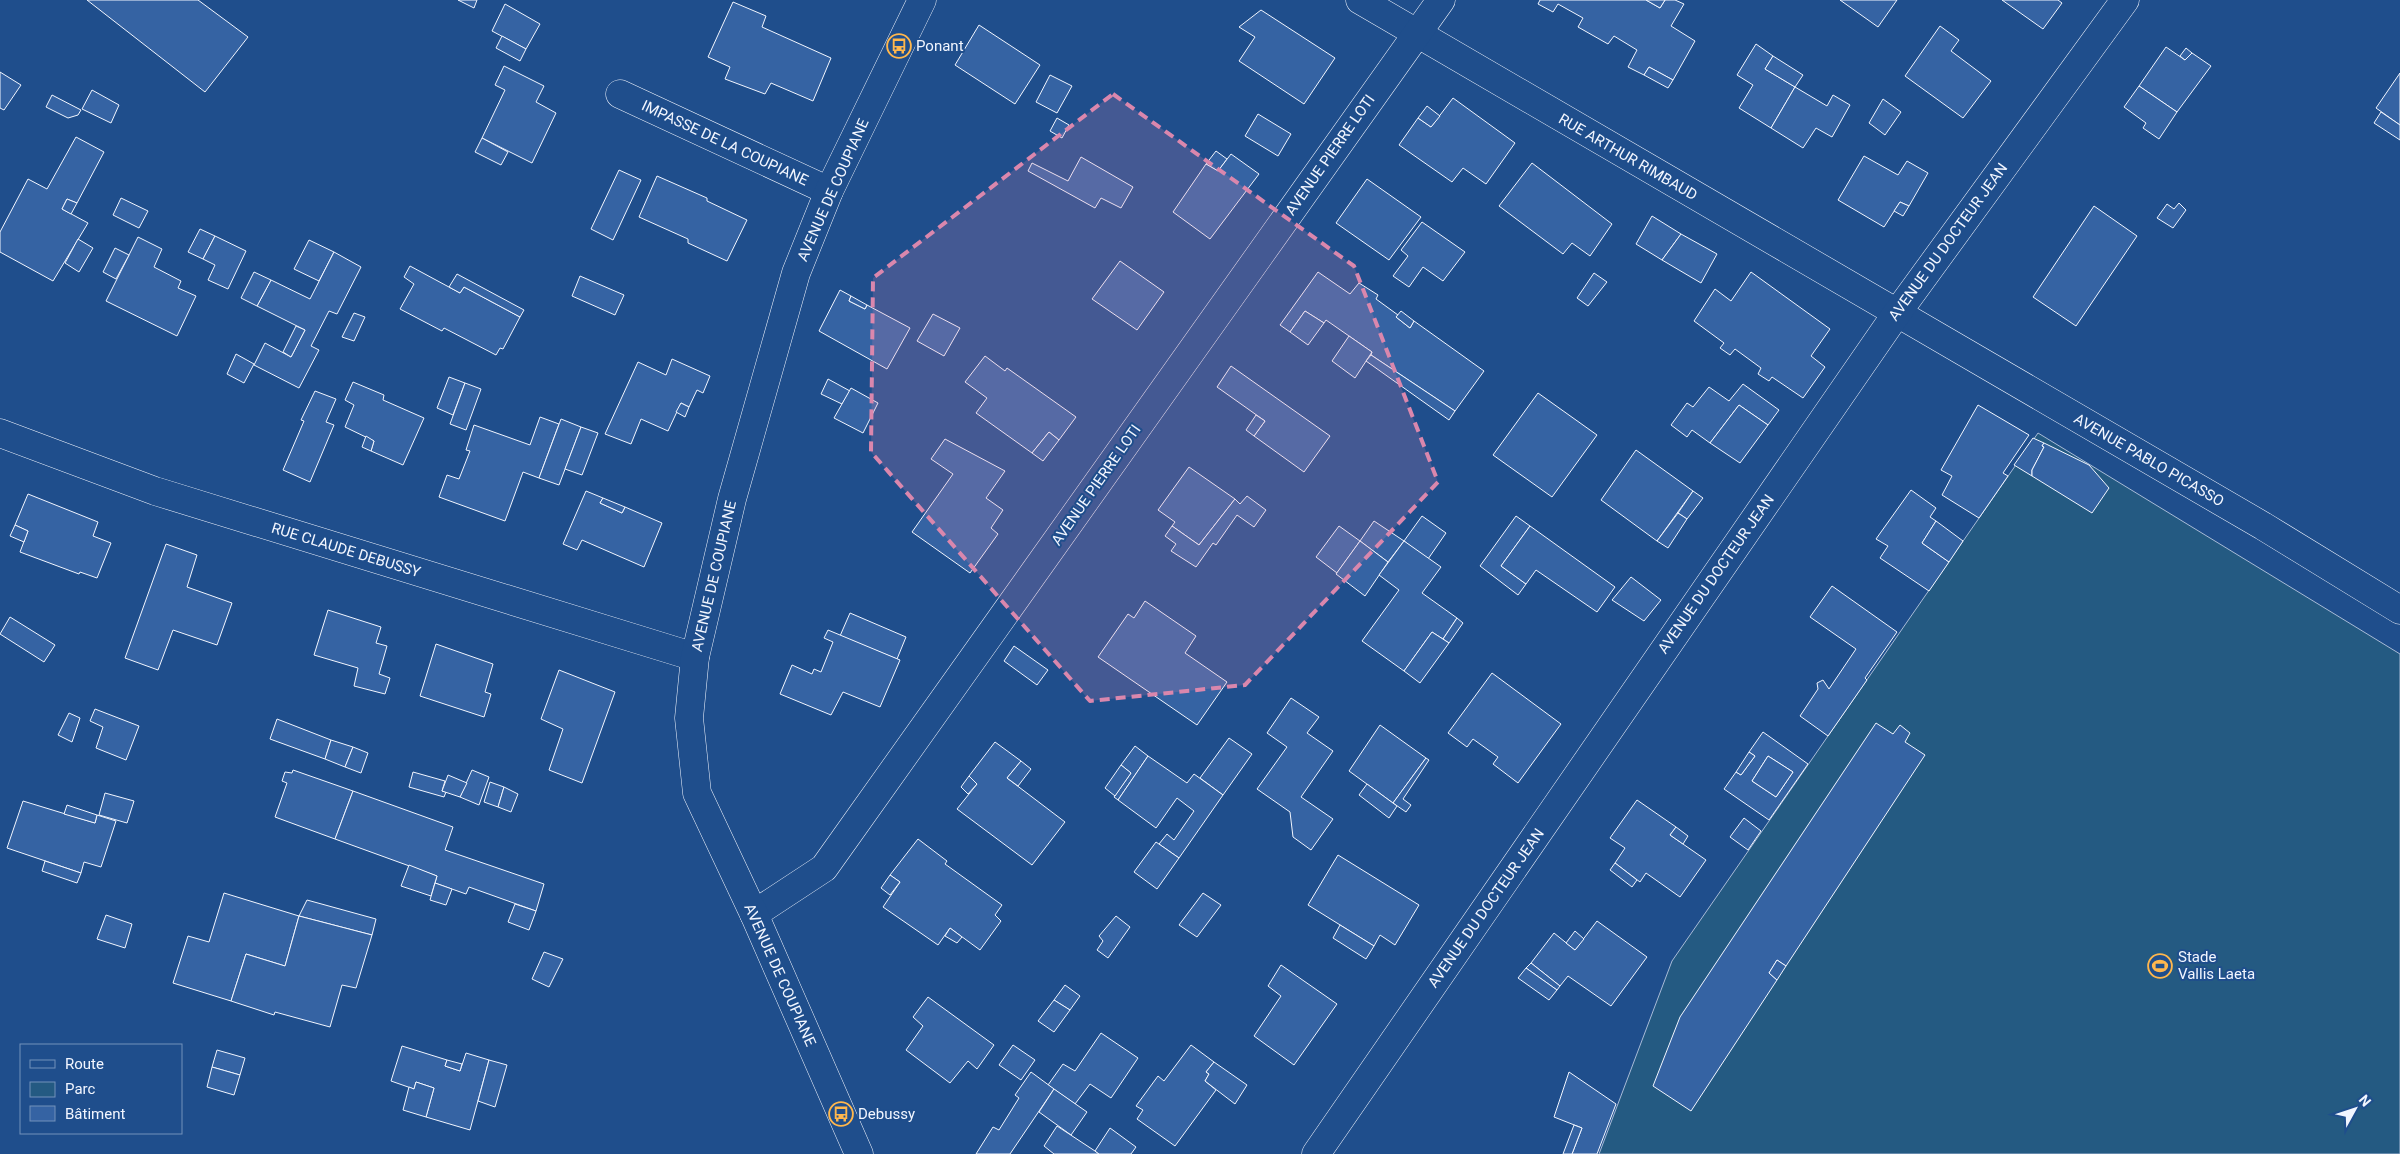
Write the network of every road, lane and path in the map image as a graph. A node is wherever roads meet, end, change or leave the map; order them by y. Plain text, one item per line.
1 (922, 0) edge
2 (1360, 0) edge
3 (1442, 0) edge
4 (2125, 0) edge
5 (1416, 34) junction
6 (620, 94) dead end
7 (829, 191) junction
8 (1897, 313) junction
9 (0, 434) edge
10 (2400, 610) edge
11 (695, 657) junction
12 (754, 914) junction
13 (859, 1154) edge
14 (1316, 1154) edge

1 - 7 street, AVENUE DE COUPIANE
2 - 5 street, RUE ARTHUR RIMBAUD
3 - 5 street, AVENUE PIERRE LOTI
4 - 8 street, AVENUE DU DOCTEUR JEAN
5 - 8 street, RUE ARTHUR RIMBAUD
5 - 12 street, AVENUE PIERRE LOTI
6 - 7 street, IMPASSE DE LA COUPIANE
7 - 11 street, AVENUE DE COUPIANE
8 - 10 street, AVENUE PABLO PICASSO
8 - 14 street, AVENUE DU DOCTEUR JEAN
9 - 11 street, RUE CLAUDE DEBUSSY
11 - 12 street, AVENUE DE COUPIANE
12 - 13 street, AVENUE DE COUPIANE

